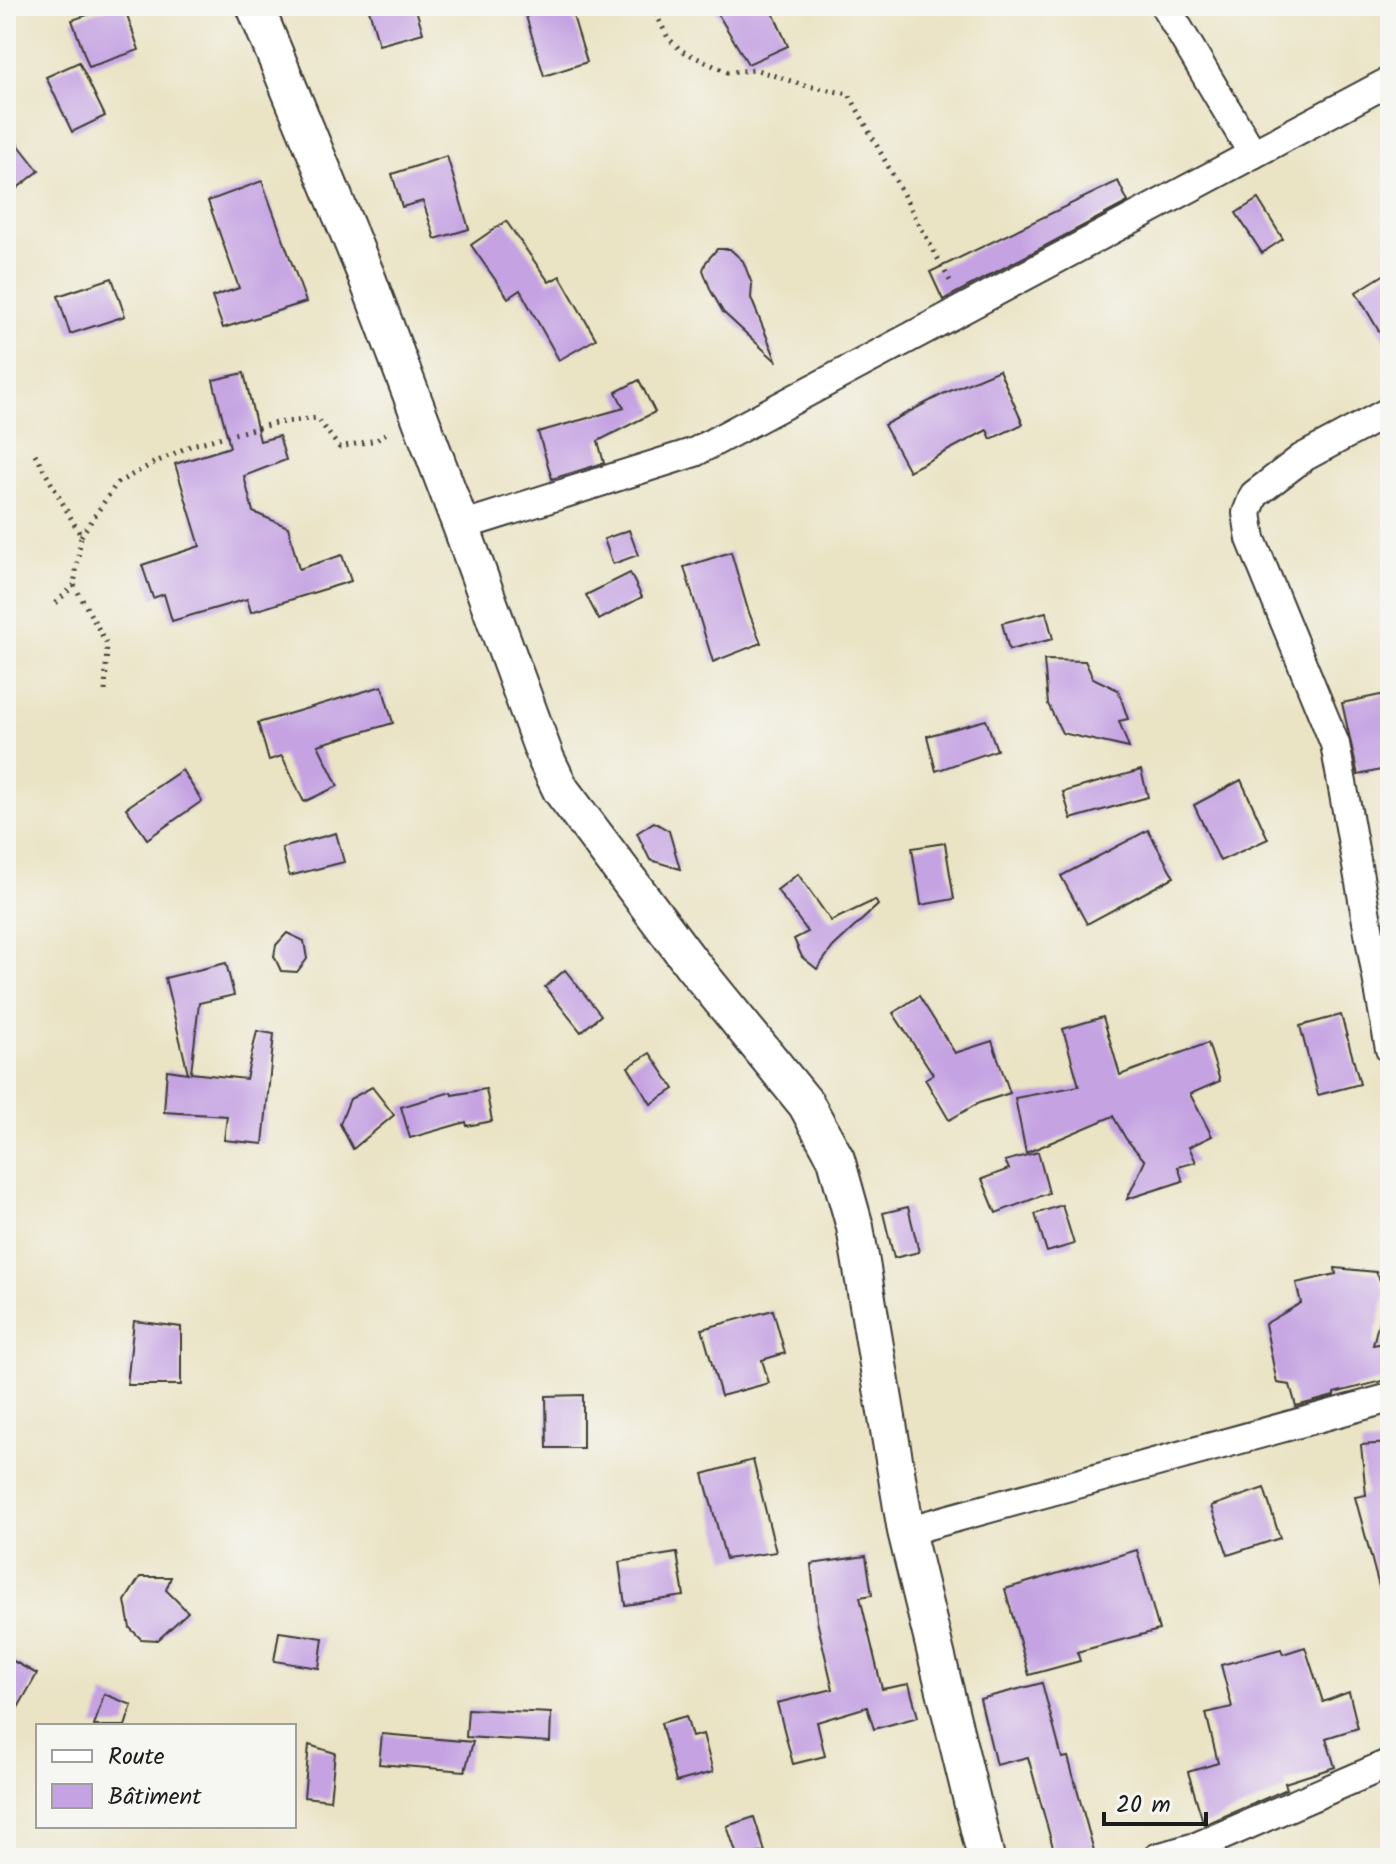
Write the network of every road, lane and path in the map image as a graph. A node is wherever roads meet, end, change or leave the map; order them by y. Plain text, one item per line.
1 (255, 6) edge
2 (652, 6) edge
3 (1165, 6) edge
4 (1390, 81) edge
5 (1253, 154) junction
6 (965, 308) junction
7 (416, 409) junction
8 (1390, 411) edge
9 (35, 454) dead end
10 (461, 526) junction
11 (81, 536) junction
12 (74, 585) junction
13 (56, 603) dead end
14 (105, 693) dead end
15 (1390, 1049) edge
16 (1390, 1398) edge
17 (906, 1531) junction
18 (1390, 1763) edge
19 (986, 1858) edge
20 (1157, 1858) edge

1 - 7 street
2 - 6 path
3 - 5 street
4 - 5 street
5 - 6 street
6 - 10 street
7 - 10 street
7 - 11 path
8 - 15 street
9 - 11 path
10 - 17 street
11 - 12 path
12 - 13 path
12 - 14 path
16 - 17 street
17 - 19 street
18 - 20 street

